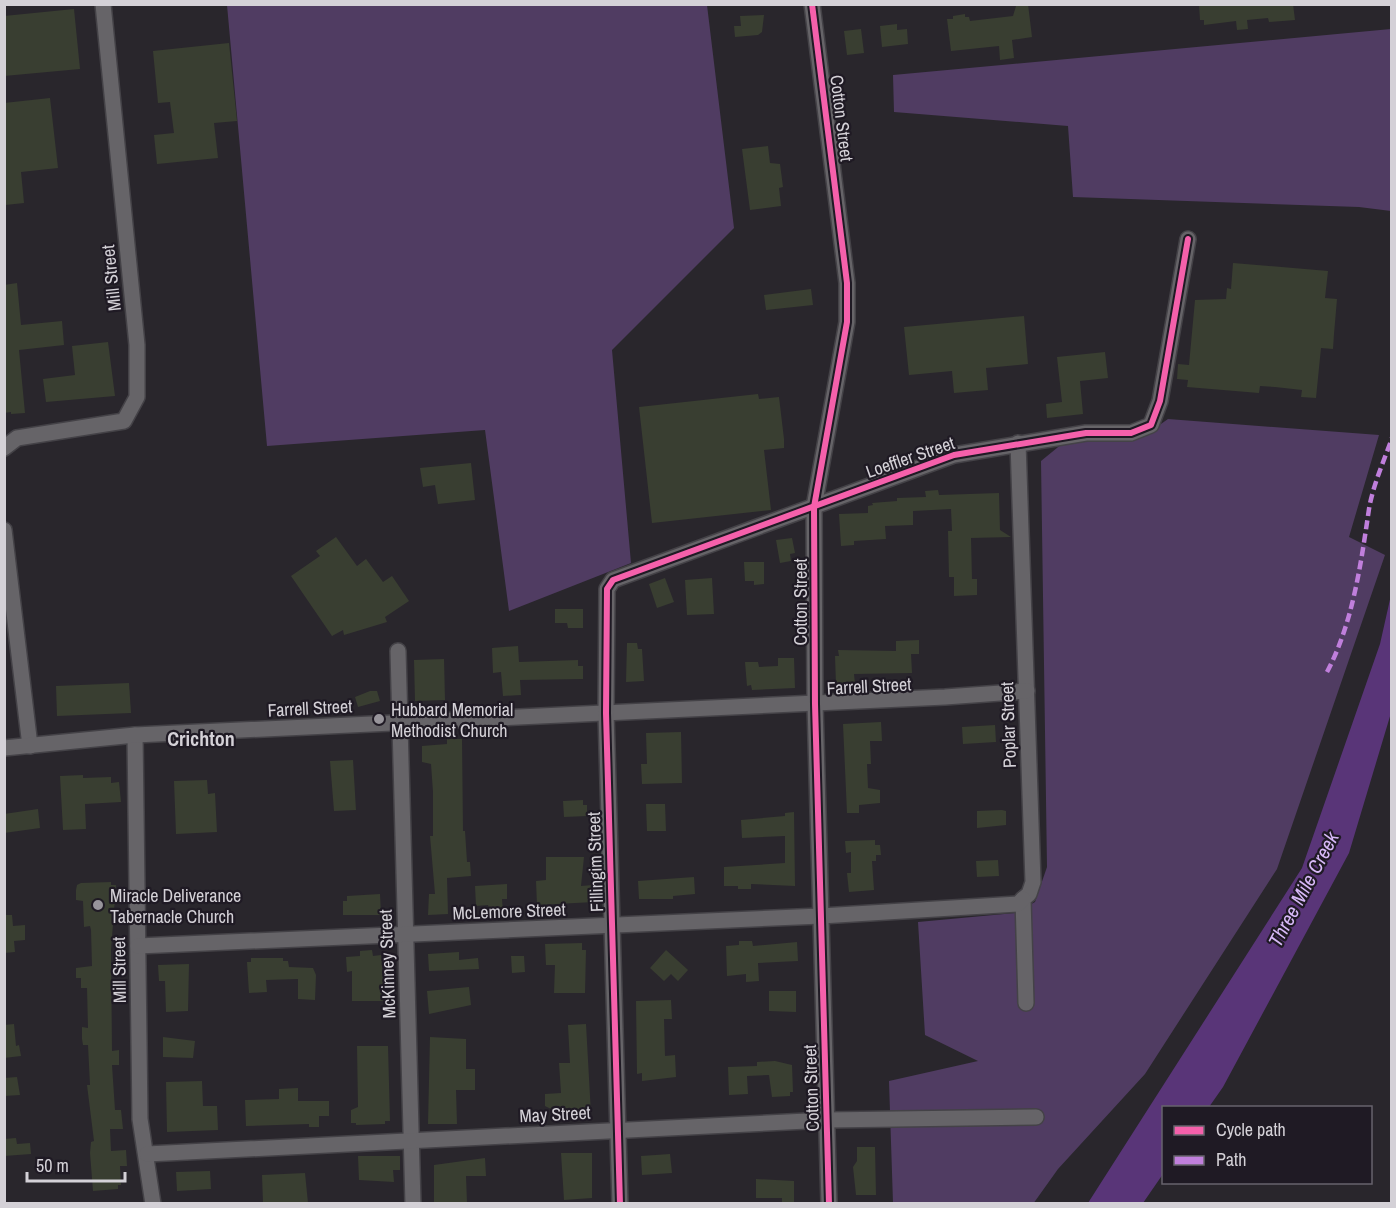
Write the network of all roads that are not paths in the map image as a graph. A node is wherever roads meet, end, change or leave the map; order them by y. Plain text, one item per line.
1 (103, 4) edge
2 (812, 4) edge
3 (1188, 239) dead end
4 (1017, 443) junction
5 (4, 448) edge
6 (814, 507) junction
7 (4, 530) edge
8 (669, 560) joint
9 (398, 651) dead end
10 (1026, 691) junction
11 (815, 704) junction
12 (606, 713) junction
13 (400, 723) junction
14 (135, 735) junction
15 (30, 746) junction
16 (4, 748) edge
17 (1023, 899) junction
18 (821, 916) junction
19 (612, 926) junction
20 (405, 934) junction
21 (138, 946) junction
22 (1026, 1004) dead end
23 (1036, 1117) dead end
24 (827, 1120) junction
25 (618, 1130) junction
26 (411, 1141) junction
27 (147, 1154) junction
28 (153, 1203) edge
29 (413, 1203) edge
30 (620, 1203) edge
31 (829, 1203) edge

1 - 5 street, Mill Street
2 - 6 street, Cotton Street
3 - 4 street, Loeffler Street
4 - 6 street, Loeffler Street
4 - 10 street, Poplar Street
6 - 8 street, Loeffler Street
6 - 11 street, Cotton Street
7 - 15 street
8 - 12 street, Fillingim Street
9 - 13 street, McKinney Street
10 - 11 street, Farrell Street
10 - 17 street, Poplar Street
11 - 12 street, Farrell Street
11 - 18 street, Cotton Street
12 - 13 street, Farrell Street
12 - 19 street, Fillingim Street
13 - 14 street, Farrell Street
13 - 20 street, McKinney Street
14 - 15 street, Farrell Street
14 - 21 street, Mill Street
15 - 16 street, Farrell Street
17 - 18 street, McLemore Street
17 - 22 street, Poplar Street
18 - 19 street, McLemore Street
18 - 24 street, Cotton Street
19 - 20 street, McLemore Street
19 - 25 street, Fillingim Street
20 - 21 street, McLemore Street
20 - 26 street, McKinney Street
21 - 27 street, Mill Street
23 - 24 street, May Street
24 - 25 street, May Street
24 - 31 street, Cotton Street
25 - 26 street, May Street
25 - 30 street, Fillingim Street
26 - 27 street, May Street
26 - 29 street, McKinney Street
27 - 28 street, Mill Street

